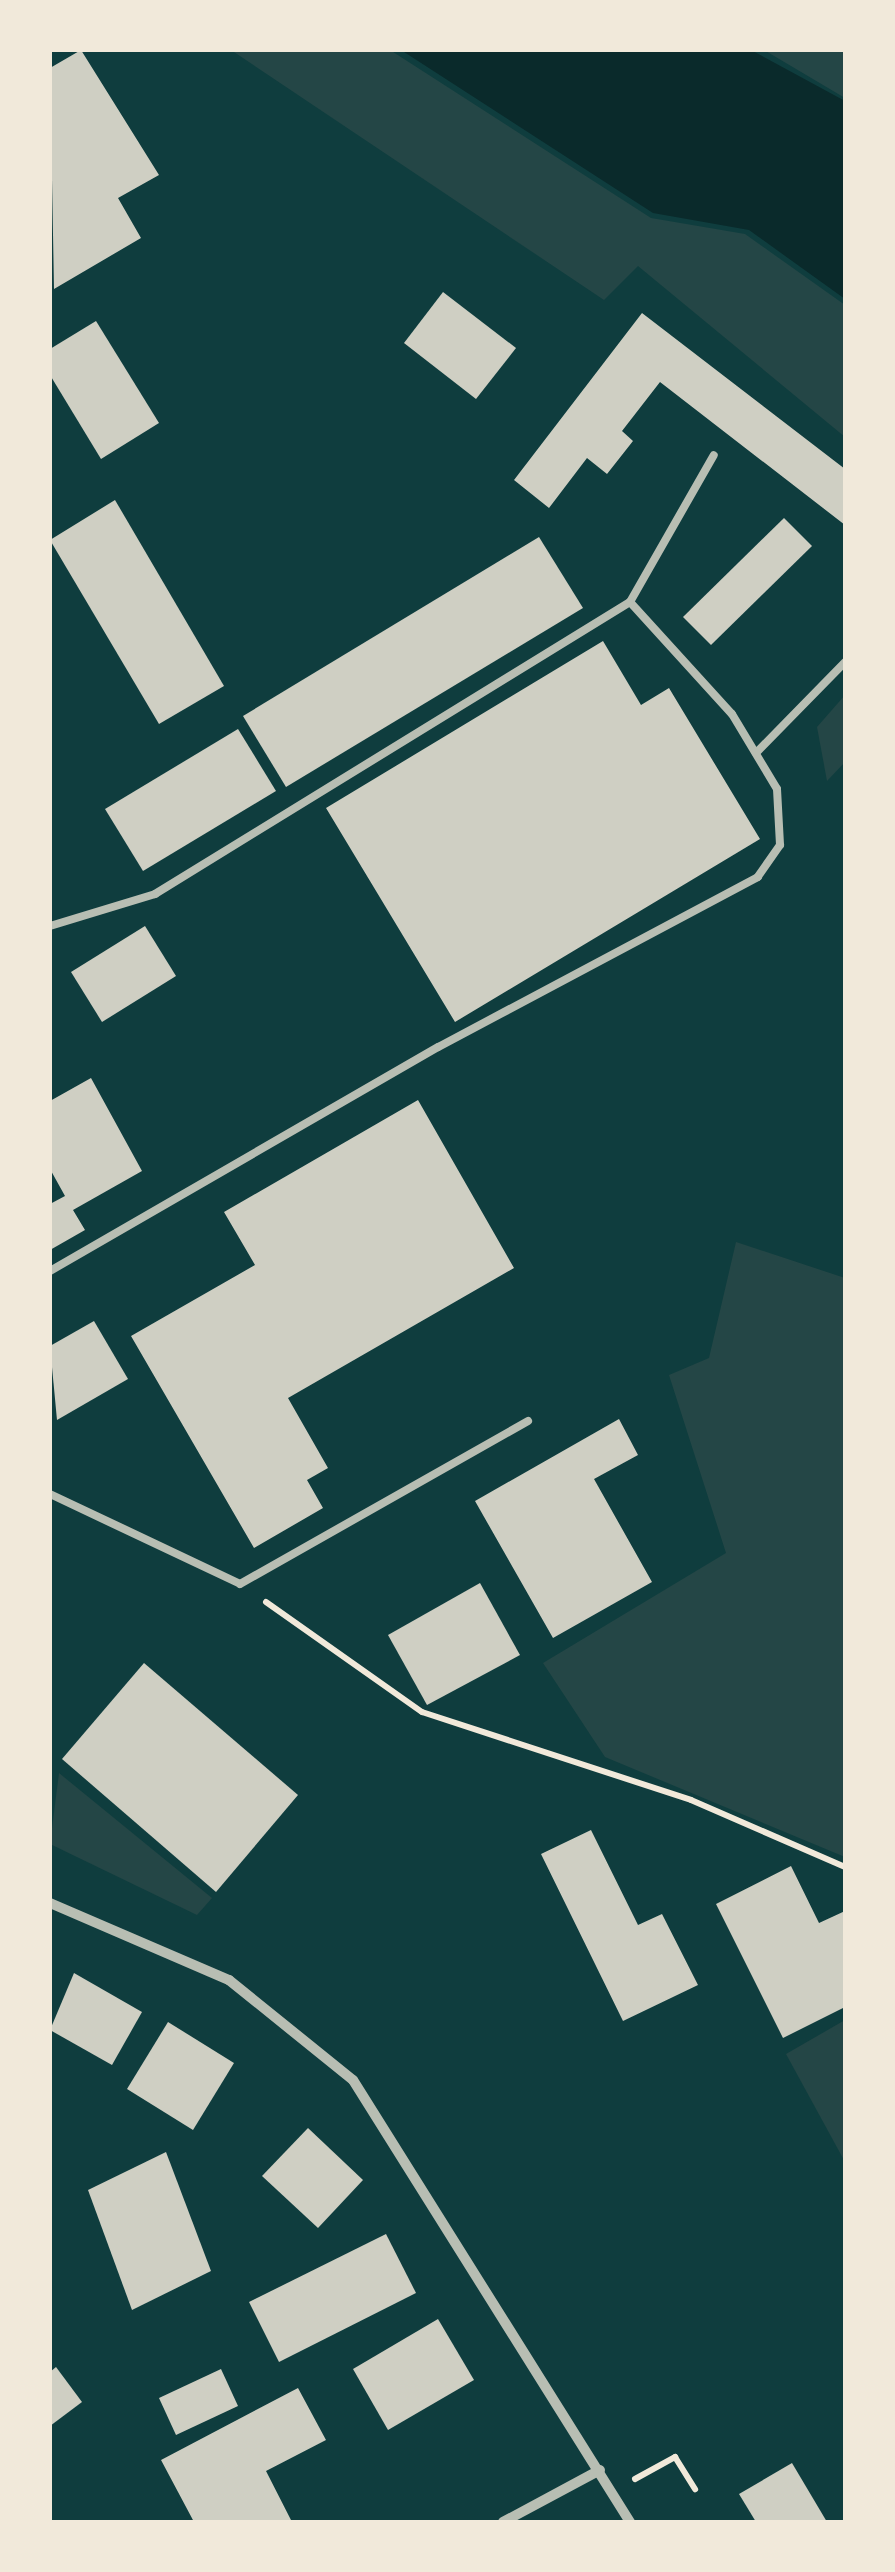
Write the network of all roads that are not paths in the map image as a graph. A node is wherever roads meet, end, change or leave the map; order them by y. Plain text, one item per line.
1 (714, 454) dead end
2 (630, 602) junction
3 (845, 662) edge
4 (756, 753) junction
5 (50, 926) edge
6 (50, 1272) edge
7 (528, 1421) dead end
8 (50, 1494) edge
9 (50, 1903) edge
10 (600, 2470) junction
11 (504, 2522) edge
12 (630, 2522) edge

1 - 2 lane
2 - 4 lane
2 - 5 lane
3 - 4 lane
4 - 6 lane
7 - 8 lane
9 - 10 street
10 - 11 street
10 - 12 street

